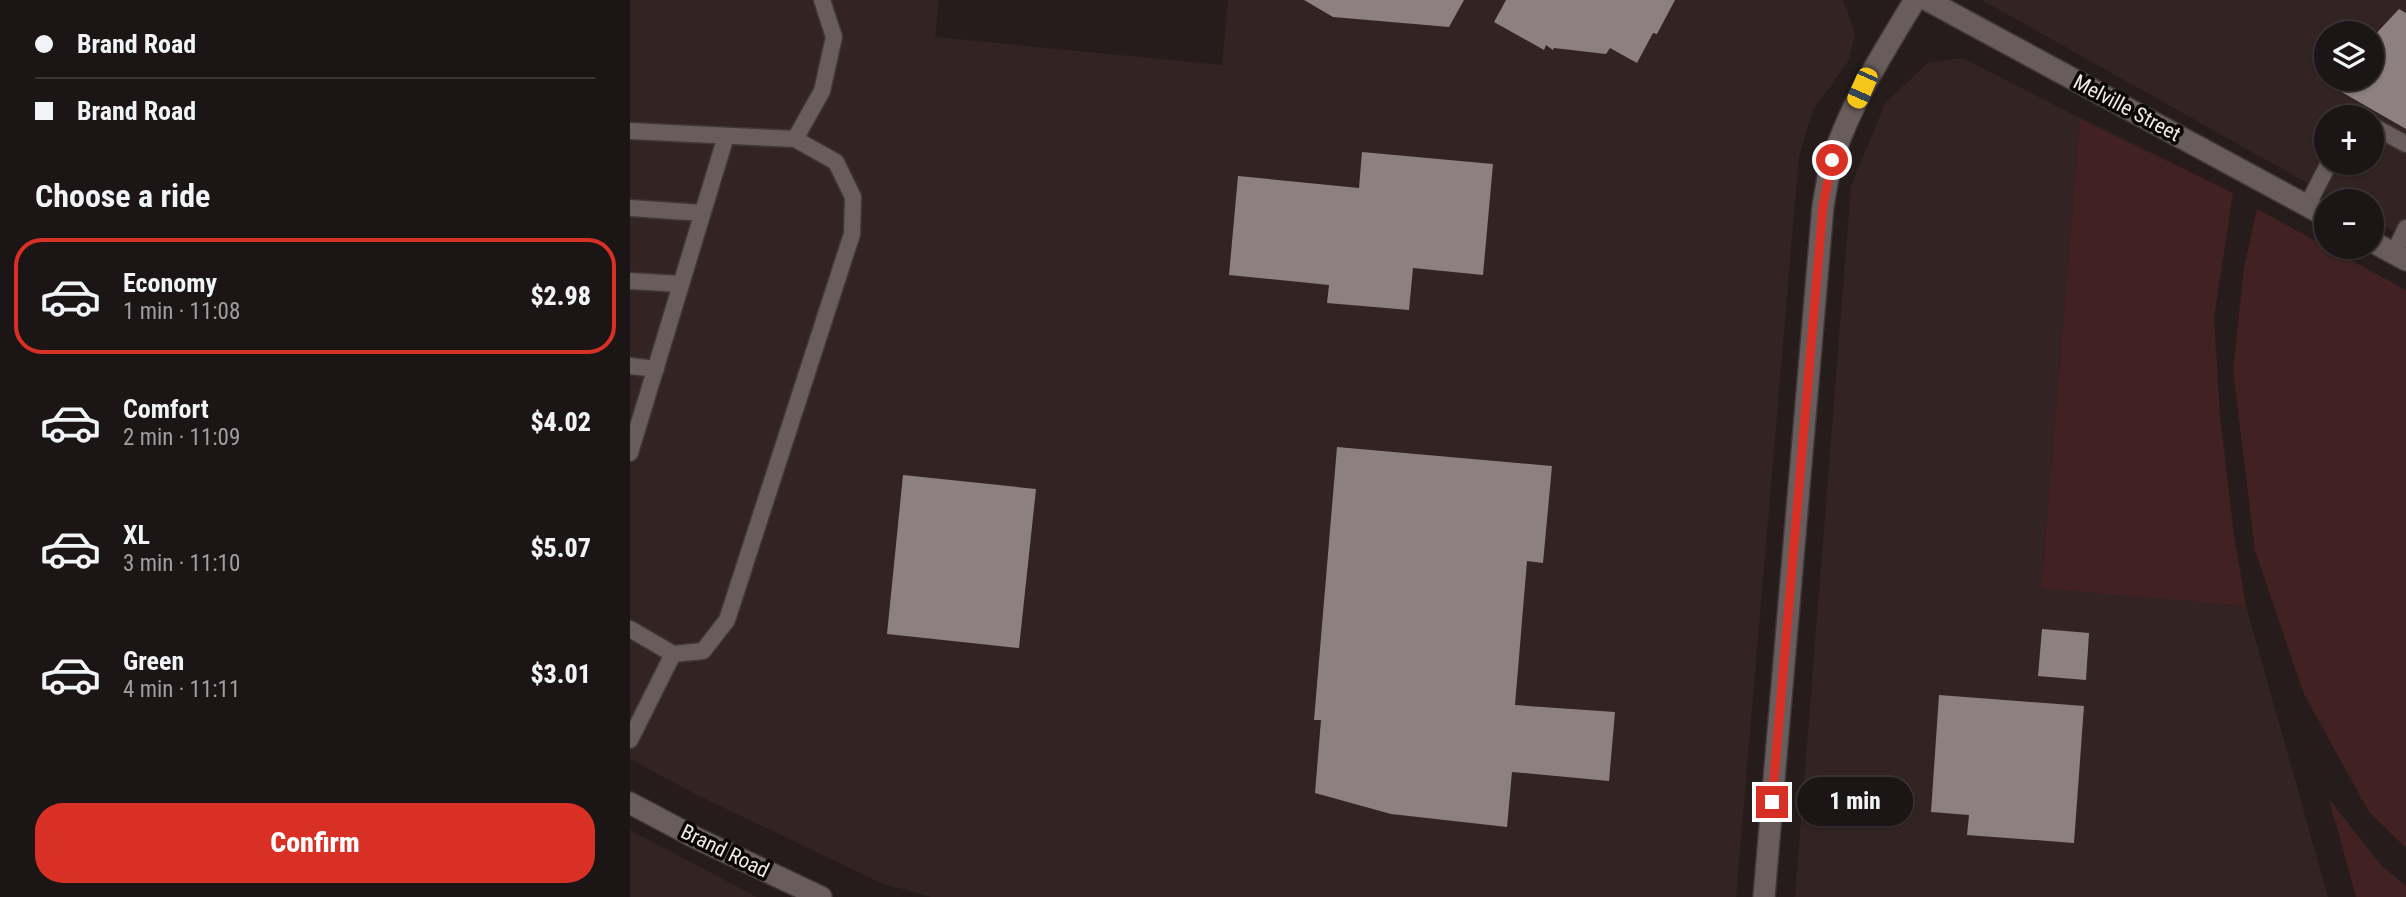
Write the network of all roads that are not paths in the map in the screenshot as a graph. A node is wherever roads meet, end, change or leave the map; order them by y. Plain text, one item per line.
1 (822, 0) edge
2 (1915, 0) edge
3 (1927, 0) edge
4 (630, 131) edge
5 (2384, 132) edge
6 (726, 135) junction
7 (794, 139) junction
8 (2406, 144) edge
9 (630, 208) edge
10 (2314, 209) edge
11 (702, 213) junction
12 (2406, 228) edge
13 (2384, 248) edge
14 (2400, 256) edge
15 (630, 281) edge
16 (681, 284) junction
17 (630, 366) edge
18 (656, 369) junction
19 (630, 453) edge
20 (630, 629) edge
21 (673, 654) junction
22 (630, 740) edge
23 (630, 803) edge
24 (821, 897) edge
25 (1764, 897) edge

1 - 7 lane
2 - 25 street
3 - 10 street, Melville Street
4 - 6 lane
5 - 8 lane
6 - 7 lane
6 - 11 lane
7 - 21 lane
9 - 11 lane
11 - 16 lane
12 - 14 lane
13 - 14 street
15 - 16 lane
16 - 18 lane
17 - 18 lane
18 - 19 lane
20 - 21 lane
21 - 22 lane
23 - 24 street, Brand Road

